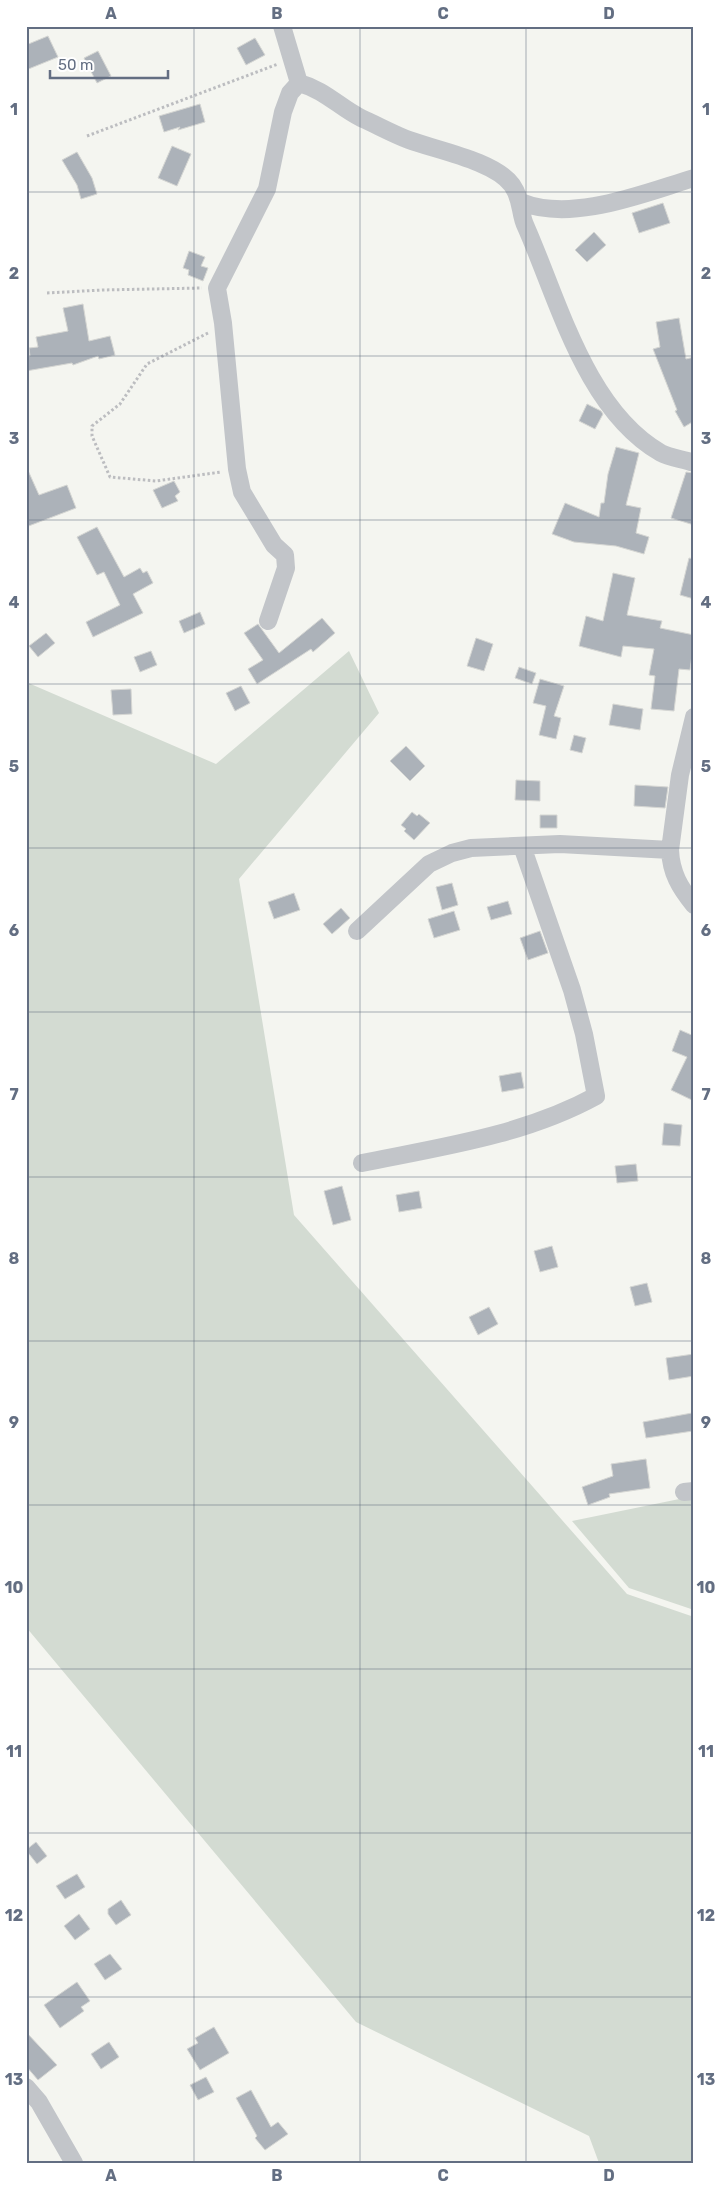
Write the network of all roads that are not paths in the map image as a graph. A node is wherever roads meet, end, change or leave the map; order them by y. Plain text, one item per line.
1 (282, 26) edge
2 (299, 83) junction
3 (694, 178) edge
4 (521, 202) junction
5 (694, 463) edge
6 (268, 620) dead end
7 (694, 717) edge
8 (522, 846) junction
9 (670, 850) junction
10 (694, 905) edge
11 (356, 931) dead end
12 (362, 1163) dead end
13 (26, 2087) edge
14 (74, 2163) edge

1 - 2 street
2 - 4 street
2 - 6 street
3 - 4 street
4 - 5 street
7 - 9 street
8 - 9 street
8 - 11 street
8 - 12 street
9 - 10 street
13 - 14 street

